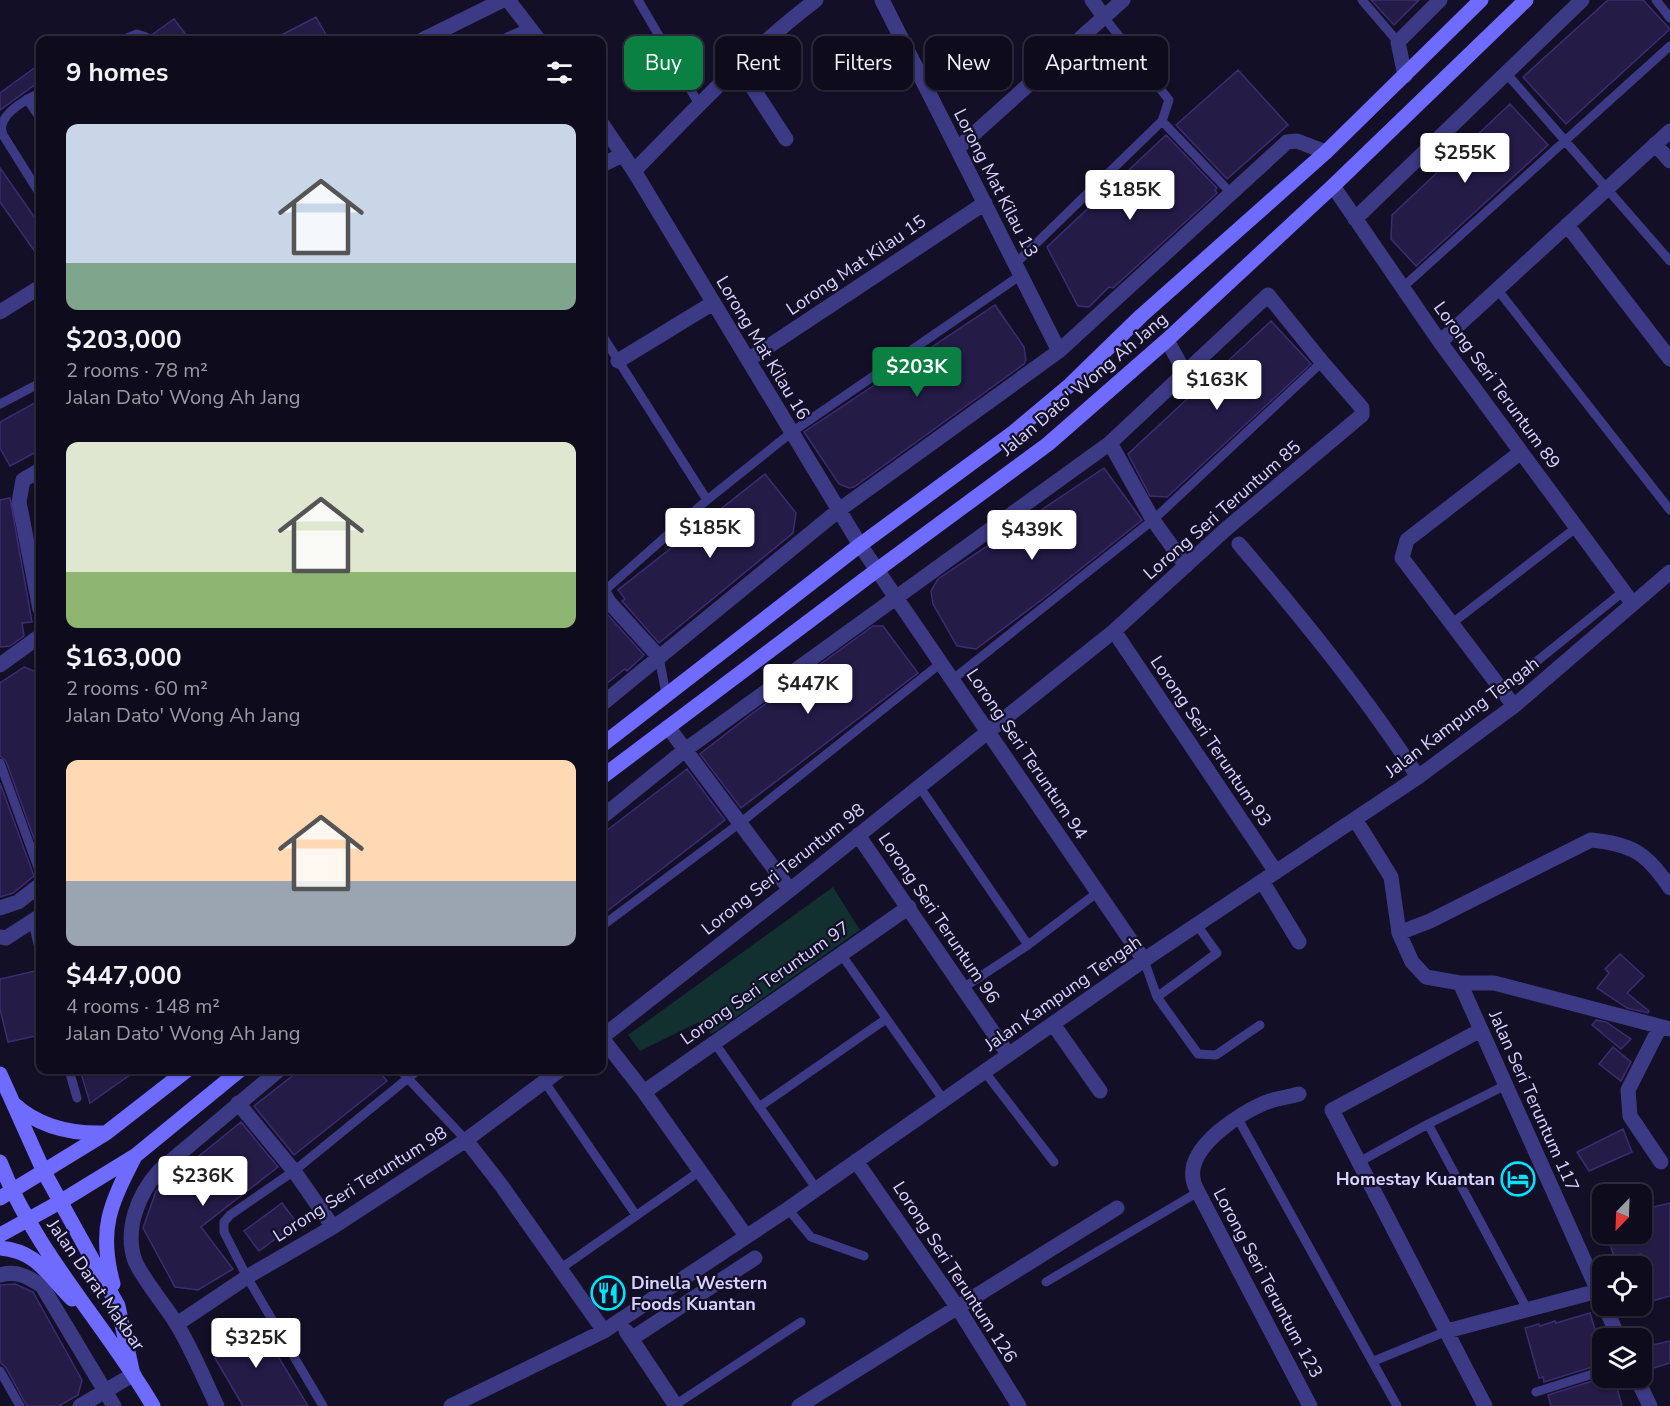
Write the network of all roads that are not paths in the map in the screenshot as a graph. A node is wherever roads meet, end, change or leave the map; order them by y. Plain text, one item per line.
1 (503, 0) edge
2 (508, 0) edge
3 (638, 0) edge
4 (882, 0) edge
5 (1092, 0) edge
6 (1123, 0) edge
7 (1362, 0) edge
8 (1440, 0) edge
9 (1481, 0) edge
10 (1526, 0) edge
11 (1582, 0) edge
12 (1656, 0) edge
13 (809, 2) edge
14 (1104, 17) junction
15 (1670, 18) edge
16 (535, 35) edge
17 (430, 36) edge
18 (772, 36) edge
19 (1398, 42) junction
20 (1670, 46) edge
21 (1506, 73) junction
22 (1405, 76) junction
23 (715, 89) edge
24 (754, 90) edge
25 (36, 95) edge
26 (27, 99) junction
27 (699, 104) junction
28 (36, 112) edge
29 (1162, 121) junction
30 (606, 130) edge
31 (1670, 130) edge
32 (786, 139) dead end
33 (1566, 140) junction
34 (1655, 144) junction
35 (957, 149) junction
36 (1326, 152) junction
37 (622, 155) junction
38 (1670, 161) edge
39 (606, 163) edge
40 (634, 171) junction
41 (1333, 186) junction
42 (36, 188) edge
43 (1608, 188) junction
44 (1231, 193) junction
45 (985, 203) junction
46 (1355, 219) junction
47 (1567, 225) junction
48 (1670, 261) edge
49 (1018, 270) junction
50 (1402, 287) junction
51 (36, 289) edge
52 (1497, 289) junction
53 (713, 303) junction
54 (2, 307) edge
55 (1167, 340) junction
56 (606, 342) edge
57 (1440, 342) junction
58 (1059, 351) junction
59 (1670, 359) edge
60 (748, 360) junction
61 (618, 361) junction
62 (1322, 362) junction
63 (1185, 373) junction
64 (36, 385) edge
65 (0, 404) edge
66 (792, 432) junction
67 (1110, 443) junction
68 (1521, 452) junction
69 (36, 472) edge
70 (707, 500) junction
71 (839, 510) junction
72 (1670, 510) edge
73 (1153, 520) junction
74 (1577, 527) junction
75 (1239, 544) dead end
76 (860, 545) junction
77 (1186, 566) junction
78 (877, 570) junction
79 (1670, 572) edge
80 (36, 589) edge
81 (1624, 591) junction
82 (606, 596) edge
83 (895, 597) junction
84 (606, 600) edge
85 (1633, 604) junction
86 (1451, 624) junction
87 (1114, 631) junction
88 (36, 639) edge
89 (659, 657) junction
90 (941, 663) junction
91 (0, 665) edge
92 (952, 680) junction
93 (1501, 690) junction
94 (666, 694) junction
95 (606, 701) edge
96 (1514, 706) junction
97 (668, 727) junction
98 (988, 732) junction
99 (606, 742) edge
100 (685, 750) junction
101 (0, 763) edge
102 (606, 774) edge
103 (1418, 777) junction
104 (919, 786) junction
105 (606, 814) edge
106 (1355, 819) junction
107 (740, 823) junction
108 (858, 835) junction
109 (36, 862) edge
110 (1276, 872) junction
111 (1262, 881) junction
112 (36, 888) edge
113 (1670, 888) edge
114 (790, 890) junction
115 (1098, 892) junction
116 (909, 907) junction
117 (0, 908) edge
118 (36, 920) edge
119 (606, 923) edge
120 (1197, 925) junction
121 (1399, 933) junction
122 (0, 937) edge
123 (1299, 942) dead end
124 (1028, 945) junction
125 (841, 954) junction
126 (1144, 960) junction
127 (1460, 983) junction
128 (963, 988) junction
129 (1157, 997) junction
130 (886, 1019) junction
131 (1053, 1024) junction
132 (1260, 1025) dead end
133 (1665, 1028) edge
134 (1481, 1030) junction
135 (606, 1034) edge
136 (606, 1042) edge
137 (714, 1042) junction
138 (1008, 1054) junction
139 (984, 1071) junction
140 (0, 1074) edge
141 (70, 1074) edge
142 (182, 1074) edge
143 (235, 1074) edge
144 (274, 1074) edge
145 (404, 1074) edge
146 (412, 1074) edge
147 (554, 1074) edge
148 (407, 1078) junction
149 (544, 1081) junction
150 (1506, 1085) junction
151 (1100, 1090) dead end
152 (645, 1092) junction
153 (1299, 1094) dead end
154 (76, 1098) dead end
155 (10, 1099) junction
156 (943, 1100) junction
157 (238, 1103) junction
158 (759, 1107) junction
159 (1237, 1117) junction
160 (1428, 1124) junction
161 (106, 1133) junction
162 (466, 1140) junction
163 (135, 1156) junction
164 (856, 1161) junction
165 (0, 1162) edge
166 (1054, 1162) dead end
167 (1359, 1162) junction
168 (1660, 1162) dead end
169 (294, 1171) junction
170 (700, 1171) junction
171 (44, 1172) junction
172 (816, 1188) junction
173 (1198, 1192) junction
174 (6, 1194) edge
175 (60, 1202) junction
176 (1117, 1208) dead end
177 (788, 1209) junction
178 (636, 1215) junction
179 (27, 1221) junction
180 (333, 1227) junction
181 (0, 1235) edge
182 (746, 1236) junction
183 (0, 1248) edge
184 (864, 1256) dead end
185 (755, 1258) dead end
186 (560, 1269) junction
187 (0, 1275) edge
188 (247, 1277) junction
189 (1592, 1277) edge
190 (1046, 1281) dead end
191 (1592, 1297) edge
192 (118, 1306) junction
193 (958, 1308) junction
194 (1527, 1309) junction
195 (92, 1318) junction
196 (619, 1322) junction
197 (801, 1322) dead end
198 (177, 1324) junction
199 (604, 1331) junction
200 (1447, 1331) junction
201 (631, 1339) junction
202 (1374, 1361) junction
203 (0, 1371) edge
204 (133, 1372) junction
205 (1592, 1374) edge
206 (1641, 1388) edge
207 (105, 1391) junction
208 (1536, 1392) dead end
209 (675, 1405) edge
210 (20, 1406) edge
211 (80, 1406) edge
212 (114, 1406) edge
213 (153, 1406) edge
214 (217, 1406) edge
215 (323, 1406) edge
216 (451, 1406) edge
217 (799, 1406) edge
218 (1019, 1406) edge
219 (1310, 1406) edge
220 (1397, 1406) edge
221 (1485, 1406) edge
222 (1650, 1406) edge

1 - 17 street
2 - 16 street
3 - 27 lane
4 - 35 street, Lorong Mat Kilau 13
5 - 14 street
6 - 14 street
7 - 19 lane
8 - 19 street
9 - 22 main road, Jalan Dato' Wong Ah Jang
10 - 41 main road, Jalan Dato' Wong Ah Jang
11 - 21 street
12 - 15 lane
13 - 18 street
14 - 29 lane
14 - 35 street
19 - 22 street
20 - 33 lane
21 - 33 lane
21 - 46 street
22 - 36 main road, Jalan Dato' Wong Ah Jang
23 - 27 street
24 - 32 street
25 - 26 lane
26 - 28 lane
26 - 42 lane
27 - 40 street
29 - 44 lane
29 - 49 lane
30 - 37 street, Lorong Mat Kilau 16
31 - 34 street
33 - 43 lane
33 - 50 lane
34 - 38 street
34 - 43 street
35 - 45 street, Lorong Mat Kilau 13
36 - 44 street
36 - 76 main road, Jalan Dato' Wong Ah Jang
37 - 39 street
37 - 40 street, Lorong Mat Kilau 16
40 - 53 street, Lorong Mat Kilau 16
41 - 46 street, Lorong Seri Teruntum 89
41 - 55 main road, Jalan Dato' Wong Ah Jang
43 - 47 street
43 - 48 lane
44 - 58 street
45 - 49 street, Lorong Mat Kilau 13
45 - 60 street, Lorong Mat Kilau 15
46 - 50 street, Lorong Seri Teruntum 89
47 - 52 street
47 - 59 street
49 - 58 street, Lorong Mat Kilau 13
49 - 66 lane
50 - 57 street, Lorong Seri Teruntum 89
51 - 54 street
52 - 57 street
52 - 72 lane
53 - 60 street, Lorong Mat Kilau 16
53 - 61 street
55 - 63 street
55 - 78 main road, Jalan Dato' Wong Ah Jang
56 - 61 lane
57 - 68 street, Lorong Seri Teruntum 89
58 - 71 street
60 - 66 street, Lorong Mat Kilau 16
61 - 70 lane
62 - 63 street, Lorong Seri Teruntum 85
62 - 73 lane
62 - 77 street, Lorong Seri Teruntum 85
63 - 67 street
64 - 65 lane
66 - 70 lane
66 - 71 street, Lorong Mat Kilau 16
67 - 73 street
67 - 83 street
68 - 74 street, Lorong Seri Teruntum 89
68 - 86 street
69 - 80 street
70 - 82 lane
71 - 76 street, Lorong Mat Kilau 16
71 - 89 street
73 - 77 street
73 - 92 lane
74 - 81 street, Lorong Seri Teruntum 89
74 - 86 lane
75 - 103 street
76 - 78 street, Lorong Mat Kilau 16
76 - 94 main road, Jalan Dato' Wong Ah Jang
77 - 87 street, Lorong Seri Teruntum 85
78 - 83 street, Lorong Seri Teruntum 94
78 - 97 main road, Jalan Dato' Wong Ah Jang
79 - 85 street, Jalan Kampung Tengah
81 - 85 street, Lorong Seri Teruntum 89
81 - 93 lane
83 - 90 street, Lorong Seri Teruntum 94
83 - 100 street
84 - 89 street
85 - 96 street, Jalan Kampung Tengah
86 - 93 street
87 - 98 street, Lorong Seri Teruntum 85
87 - 110 street, Lorong Seri Teruntum 93
88 - 91 street
89 - 94 lane
89 - 95 street
90 - 92 street, Lorong Seri Teruntum 94
90 - 107 lane
92 - 98 street, Lorong Seri Teruntum 94
93 - 96 street
94 - 99 main road, Jalan Dato' Wong Ah Jang
96 - 103 street, Jalan Kampung Tengah
97 - 100 street
97 - 102 main road, Jalan Dato' Wong Ah Jang
98 - 104 street, Lorong Seri Teruntum 98
98 - 115 street, Lorong Seri Teruntum 94
100 - 105 street
100 - 107 street
101 - 109 lane
103 - 106 street, Jalan Kampung Tengah
104 - 108 street, Lorong Seri Teruntum 98
104 - 124 lane
106 - 110 street, Jalan Kampung Tengah
106 - 121 street
107 - 114 street
107 - 119 lane
108 - 114 street, Lorong Seri Teruntum 98
108 - 116 street, Lorong Seri Teruntum 96
110 - 111 street, Jalan Kampung Tengah
111 - 120 street, Jalan Kampung Tengah
111 - 123 street
112 - 117 street
113 - 121 street
114 - 135 street, Lorong Seri Teruntum 98
115 - 124 lane
115 - 126 street, Lorong Seri Teruntum 94
116 - 125 street, Lorong Seri Teruntum 97
116 - 128 street, Lorong Seri Teruntum 96
118 - 122 street
120 - 126 street, Jalan Kampung Tengah
120 - 129 lane
121 - 127 street
124 - 128 lane
125 - 130 lane
125 - 137 street, Lorong Seri Teruntum 97
126 - 129 lane
126 - 131 street, Jalan Kampung Tengah
127 - 133 street
127 - 134 street, Jalan Seri Teruntum 117
128 - 138 street, Lorong Seri Teruntum 96
129 - 132 lane
130 - 156 lane
130 - 158 lane
131 - 138 street, Jalan Kampung Tengah
131 - 151 street
133 - 168 street
134 - 150 street, Jalan Seri Teruntum 117
134 - 167 street
136 - 152 street
137 - 152 street, Lorong Seri Teruntum 97
137 - 158 lane
138 - 139 street, Jalan Kampung Tengah
139 - 156 street, Jalan Kampung Tengah
139 - 166 lane
140 - 155 main road, Jalan Darat Makbar
141 - 154 lane
142 - 161 main road
143 - 163 main road
144 - 157 street
145 - 148 lane
146 - 148 lane
147 - 149 street, Lorong Seri Teruntum 98
148 - 162 lane
148 - 169 lane
149 - 162 street, Lorong Seri Teruntum 98
149 - 178 lane
150 - 160 lane
150 - 189 street, Jalan Seri Teruntum 117
152 - 170 street
153 - 159 street, Lorong Seri Teruntum 123
155 - 161 main road
155 - 171 main road, Jalan Darat Makbar
156 - 164 street, Jalan Kampung Tengah
157 - 169 street
157 - 198 street
158 - 172 lane
159 - 173 street, Lorong Seri Teruntum 123
159 - 202 lane
160 - 167 lane
160 - 194 lane
161 - 171 main road
162 - 180 street, Lorong Seri Teruntum 98
162 - 186 street
163 - 175 main road
163 - 192 main road
164 - 172 street, Jalan Kampung Tengah
164 - 193 street, Lorong Seri Teruntum 126
165 - 174 main road, Jalan Darat Makbar
167 - 200 street
169 - 180 street
169 - 188 lane
170 - 178 lane
170 - 182 street
171 - 174 main road
171 - 175 main road, Jalan Darat Makbar
172 - 177 street, Jalan Kampung Tengah
173 - 190 lane
173 - 219 street, Lorong Seri Teruntum 123
174 - 179 main road, Jalan Darat Makbar
175 - 179 main road
175 - 192 main road, Jalan Darat Makbar
176 - 193 street
177 - 182 street, Jalan Kampung Tengah
177 - 184 lane
178 - 186 lane
179 - 181 main road
179 - 195 main road, Jalan Darat Makbar
180 - 188 street, Lorong Seri Teruntum 98
182 - 196 street, Jalan Kampung Tengah
183 - 195 main road
185 - 201 street
186 - 199 street
187 - 207 street
188 - 198 street, Lorong Seri Teruntum 98
188 - 215 lane
191 - 194 street
192 - 204 main road, Jalan Darat Makbar
193 - 217 street
193 - 218 street, Lorong Seri Teruntum 126
194 - 200 street
195 - 204 main road, Jalan Darat Makbar
196 - 199 street, Jalan Kampung Tengah
196 - 201 street
197 - 209 lane
198 - 214 street
199 - 216 street, Jalan Kampung Tengah
200 - 202 lane
200 - 221 street
201 - 209 street
202 - 220 lane
203 - 210 lane
204 - 207 street
204 - 213 main road, Jalan Darat Makbar
205 - 208 lane
206 - 222 street
207 - 211 street
207 - 212 street

